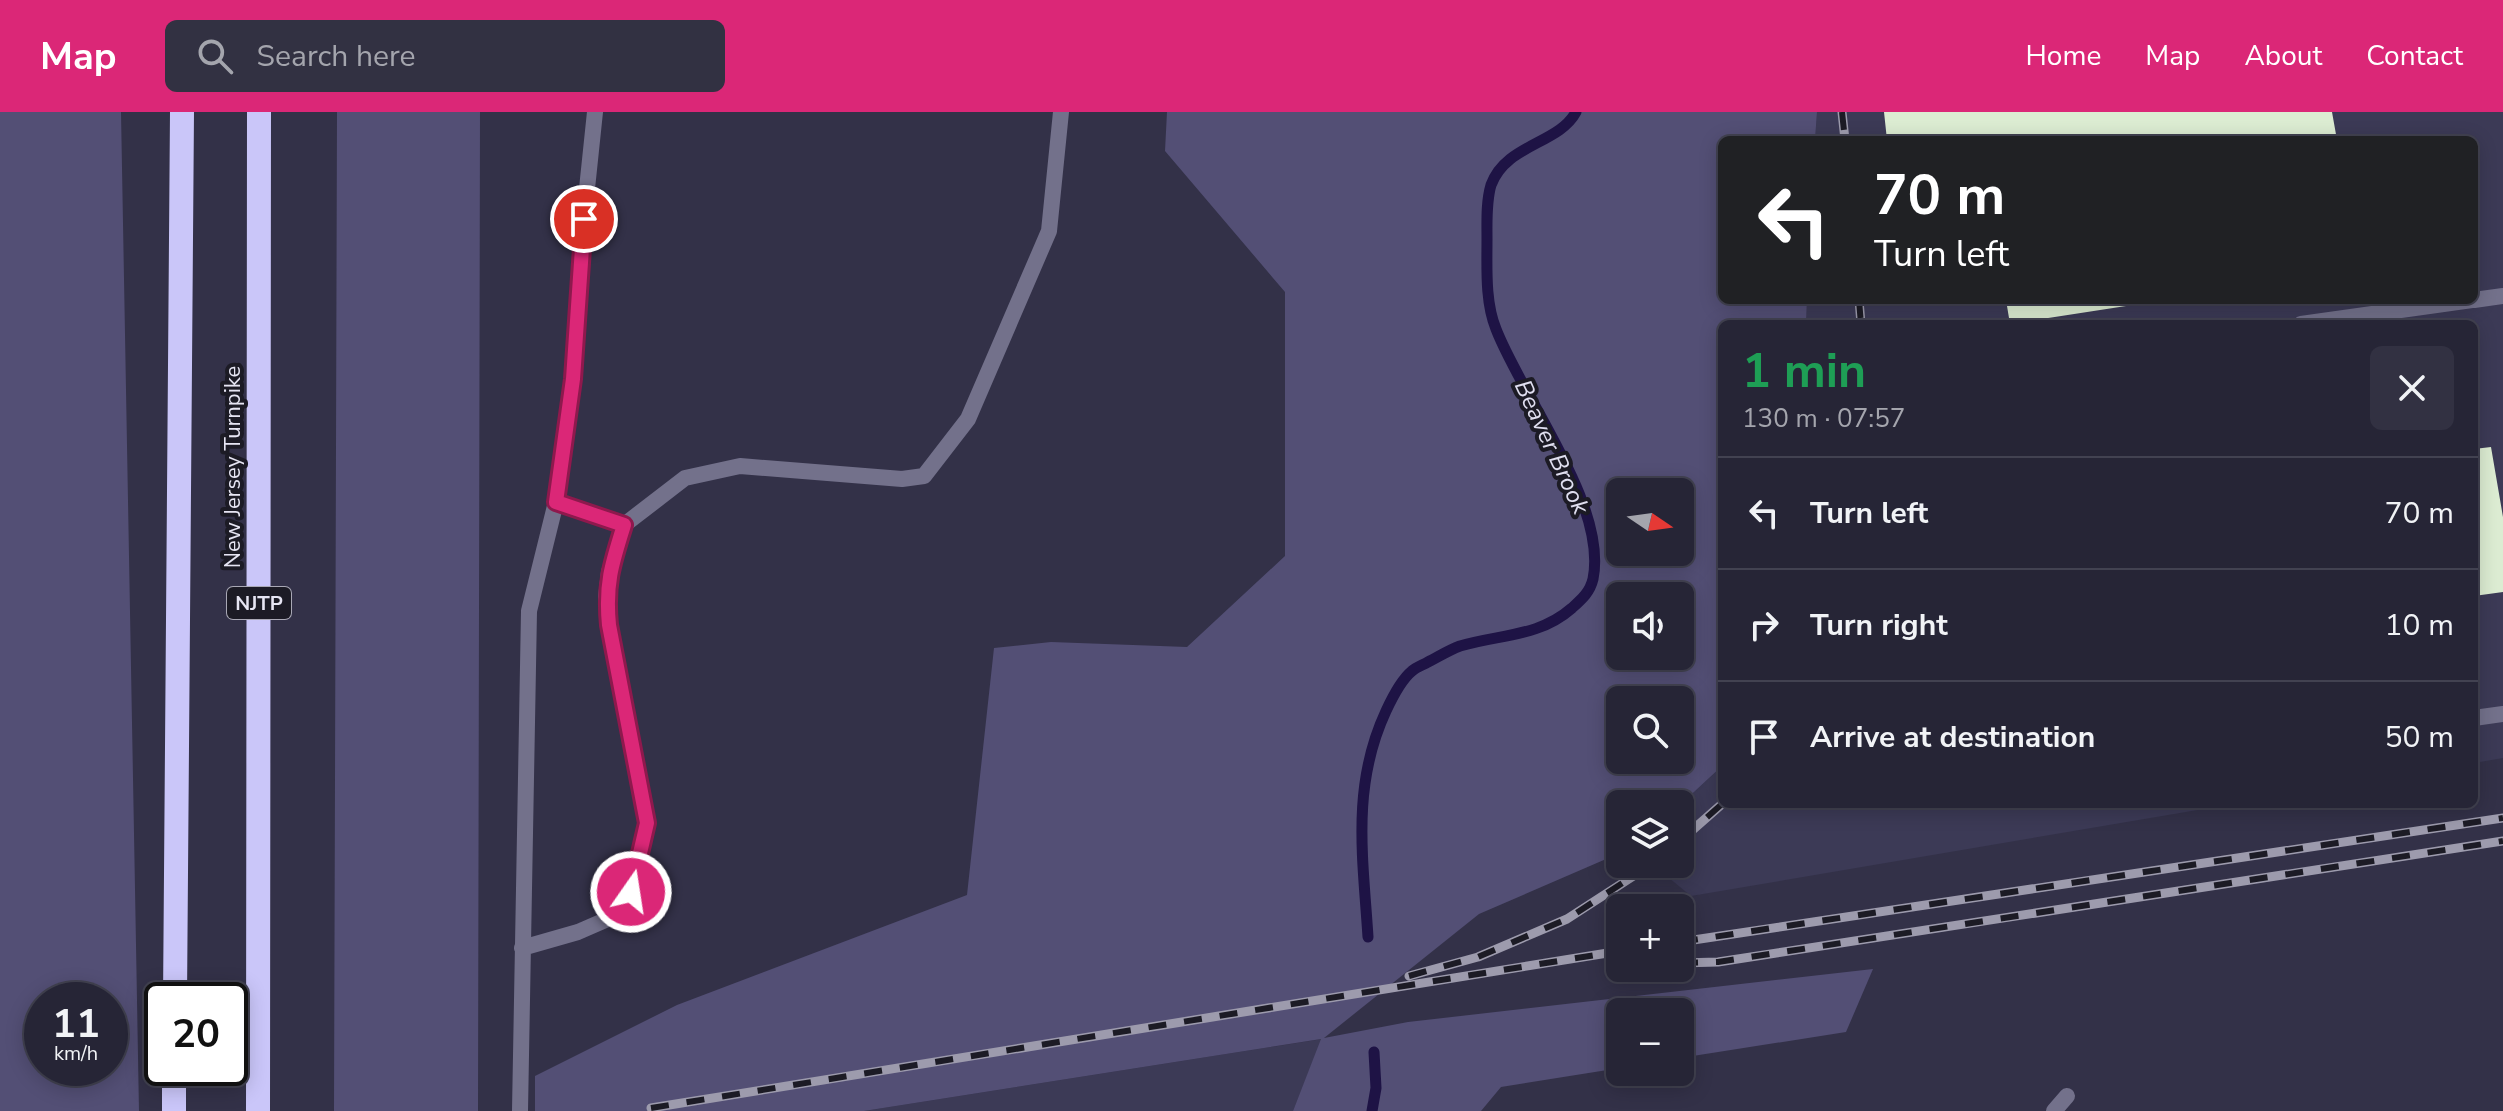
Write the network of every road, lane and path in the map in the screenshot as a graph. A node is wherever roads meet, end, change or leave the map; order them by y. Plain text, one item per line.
1 (182, 112) edge
2 (259, 112) edge
3 (595, 112) edge
4 (1061, 112) edge
5 (2503, 296) edge
6 (2478, 299) edge
7 (2444, 304) edge
8 (2330, 320) edge
9 (556, 502) junction
10 (624, 525) junction
11 (2503, 714) edge
12 (2478, 717) edge
13 (522, 948) junction
14 (175, 982) edge
15 (174, 1086) edge
16 (2067, 1096) dead end
17 (258, 1103) edge
18 (174, 1111) edge
19 (520, 1111) edge
20 (2054, 1111) edge

1 - 14 highway
2 - 17 highway, New Jersey Turnpike / NJTP
3 - 9 lane
4 - 10 lane
5 - 6 lane
7 - 8 lane
9 - 10 lane
9 - 13 lane
10 - 13 lane
11 - 12 lane
13 - 19 lane
15 - 18 highway
16 - 20 lane

